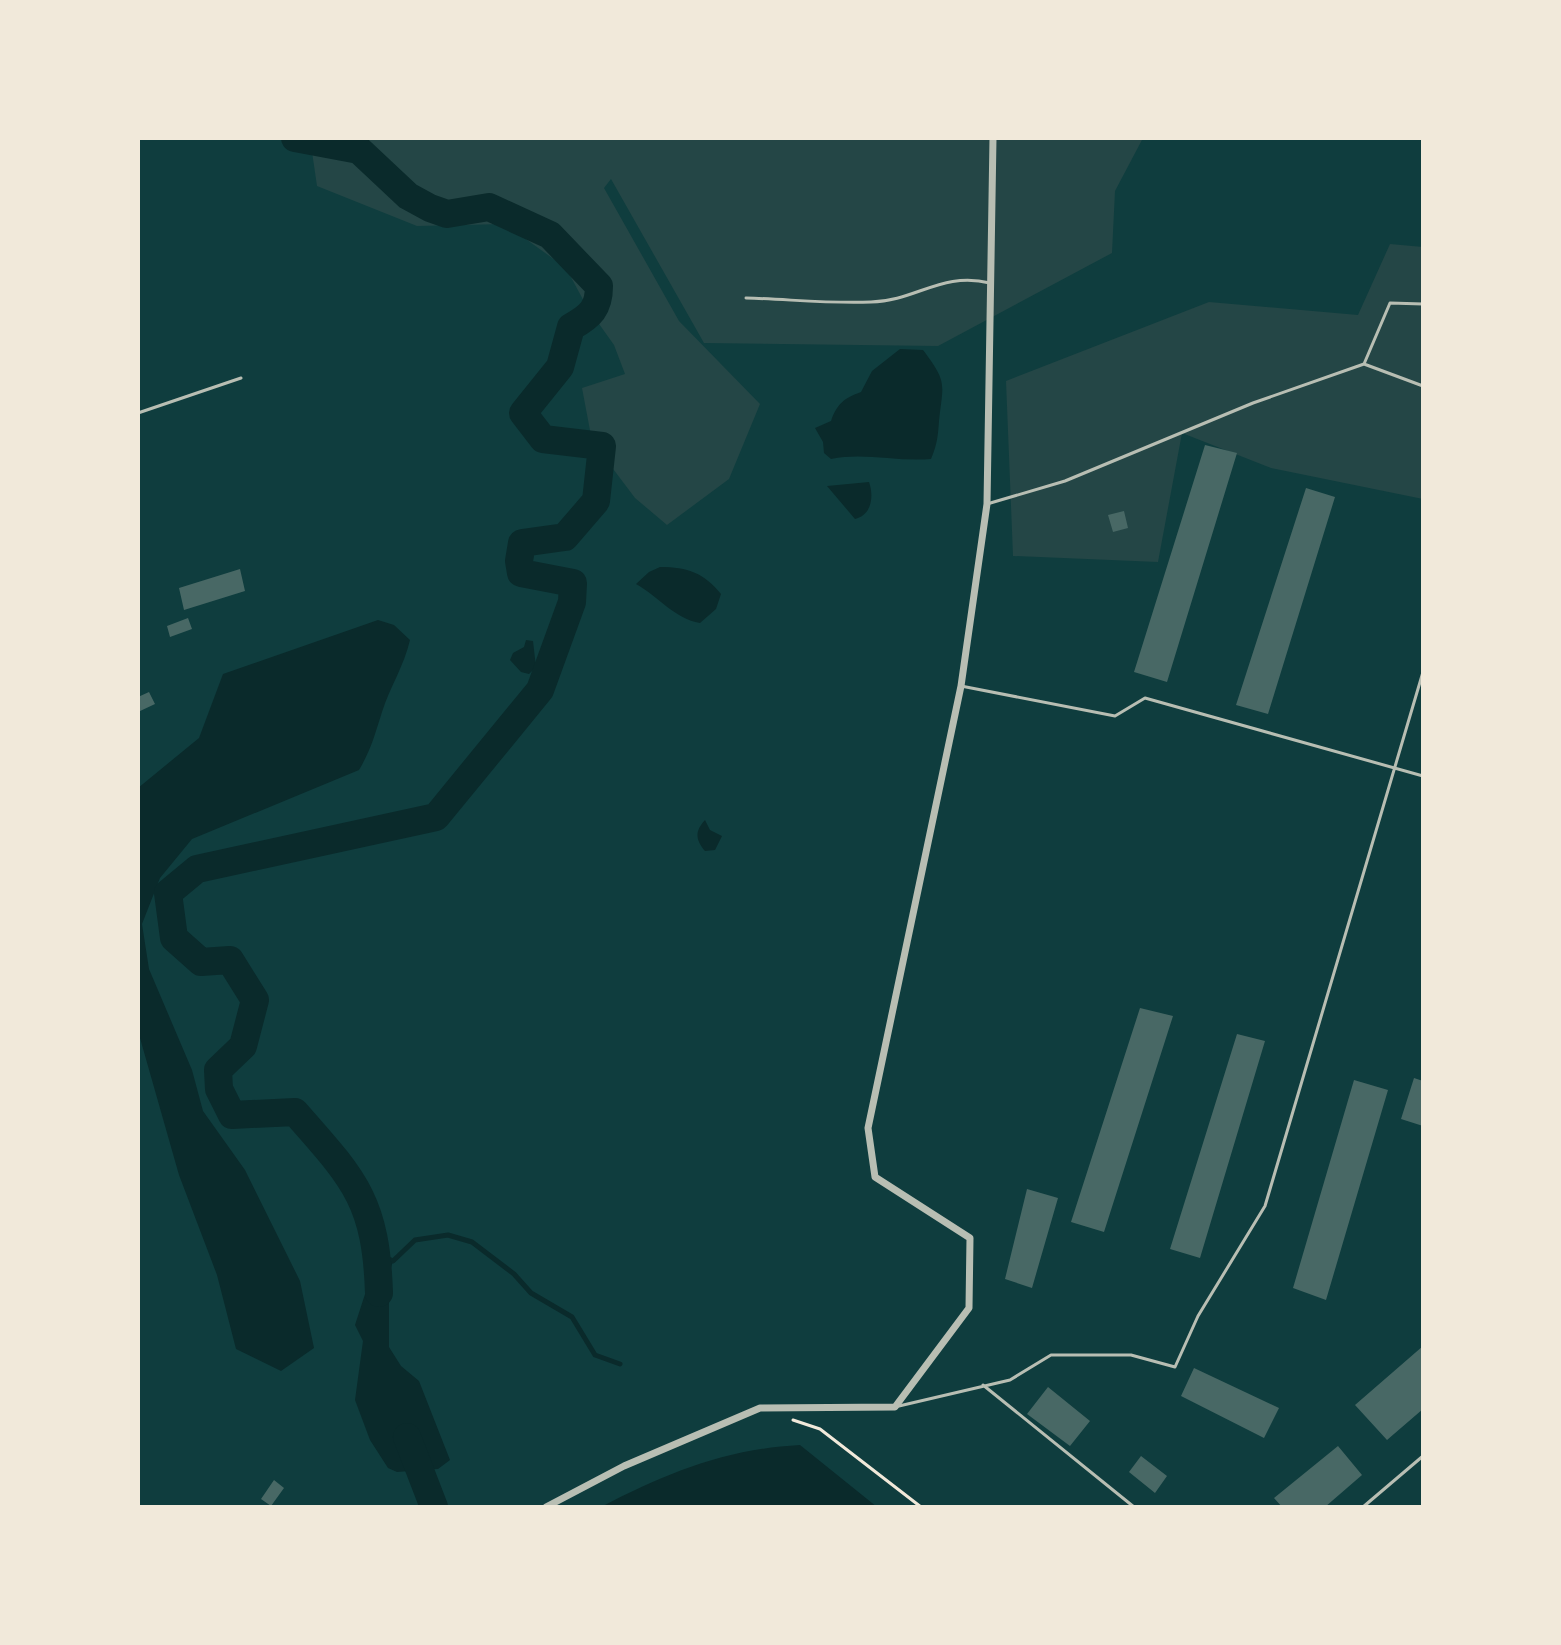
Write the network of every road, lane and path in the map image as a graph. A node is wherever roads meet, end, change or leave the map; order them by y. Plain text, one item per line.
1 (993, 138) edge
2 (990, 283) junction
3 (746, 298) dead end
4 (1423, 304) edge
5 (1364, 364) junction
6 (241, 378) dead end
7 (1423, 386) edge
8 (138, 413) edge
9 (987, 504) junction
10 (1423, 672) edge
11 (961, 686) junction
12 (1396, 769) junction
13 (1423, 776) edge
14 (983, 1385) junction
15 (895, 1407) junction
16 (784, 1416) dead end
17 (1423, 1456) edge
18 (546, 1507) edge
19 (921, 1507) edge
20 (1134, 1507) edge
21 (1363, 1507) edge

1 - 2 street
2 - 3 lane
2 - 9 street
4 - 5 lane
5 - 7 lane
5 - 9 lane
6 - 8 lane
9 - 11 street
10 - 12 lane
11 - 12 lane
11 - 15 street
12 - 13 lane
12 - 14 lane
14 - 15 lane
14 - 20 lane
15 - 18 street
16 - 19 path
17 - 21 lane

